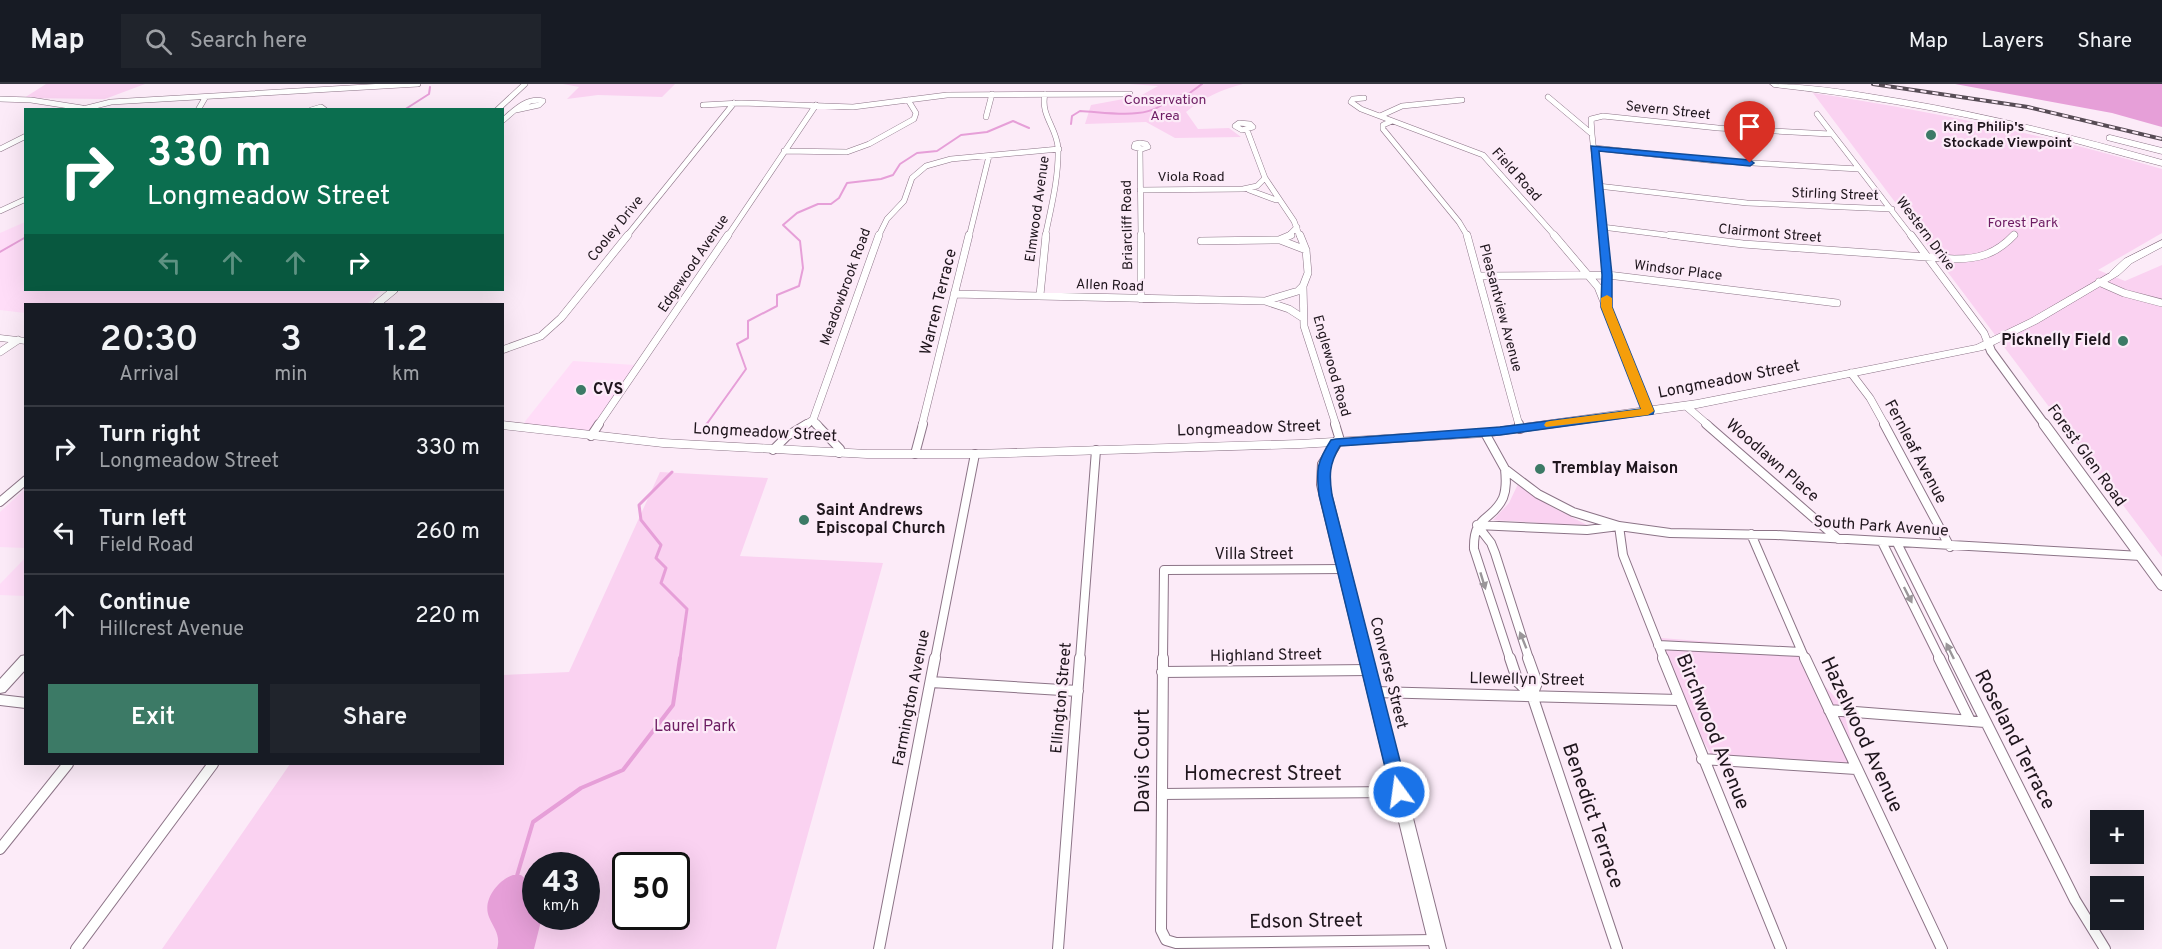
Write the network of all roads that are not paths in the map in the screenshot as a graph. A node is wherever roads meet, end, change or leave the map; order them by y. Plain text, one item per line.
1 (418, 84) edge
2 (525, 84) edge
3 (1774, 84) edge
4 (1821, 84) edge
5 (992, 94) junction
6 (1045, 94) junction
7 (1130, 94) dead end
8 (1548, 97) dead end
9 (205, 98) junction
10 (1364, 98) dead end
11 (0, 99) edge
12 (909, 99) junction
13 (1462, 100) dead end
14 (734, 103) junction
15 (703, 105) dead end
16 (816, 105) junction
17 (75, 108) edge
18 (85, 108) edge
19 (199, 108) edge
20 (499, 108) edge
21 (1971, 109) junction
22 (516, 110) dead end
23 (1817, 114) dead end
24 (1380, 116) junction
25 (986, 117) dead end
26 (504, 119) edge
27 (1392, 120) junction
28 (1246, 130) dead end
29 (1592, 134) junction
30 (1830, 134) junction
31 (24, 137) edge
32 (1059, 148) junction
33 (1595, 148) junction
34 (0, 149) edge
35 (1140, 149) dead end
36 (784, 151) junction
37 (2162, 151) edge
38 (989, 156) junction
39 (2162, 157) edge
40 (2162, 163) edge
41 (1859, 169) junction
42 (1265, 178) junction
43 (1598, 186) junction
44 (1242, 189) junction
45 (1140, 190) junction
46 (24, 200) edge
47 (1280, 202) junction
48 (1892, 209) junction
49 (0, 212) edge
50 (1297, 227) junction
51 (1602, 227) junction
52 (2014, 235) dead end
53 (1279, 240) junction
54 (1201, 241) dead end
55 (2162, 243) edge
56 (1306, 250) junction
57 (1928, 256) junction
58 (2162, 256) edge
59 (2115, 273) junction
60 (1588, 274) junction
61 (1607, 275) junction
62 (1479, 276) junction
63 (2099, 282) junction
64 (1303, 286) junction
65 (393, 291) edge
66 (954, 294) junction
67 (1040, 296) junction
68 (1141, 299) junction
69 (2162, 301) edge
70 (1265, 302) junction
71 (379, 303) edge
72 (1837, 303) dead end
73 (1606, 307) junction
74 (1303, 318) junction
75 (0, 338) edge
76 (22, 341) edge
77 (1988, 343) junction
78 (504, 349) edge
79 (0, 352) edge
80 (1851, 373) junction
81 (1686, 406) junction
82 (1648, 411) junction
83 (813, 420) junction
84 (504, 425) edge
85 (1520, 429) junction
86 (1485, 433) junction
87 (591, 436) junction
88 (1336, 443) junction
89 (773, 450) junction
90 (1096, 450) junction
91 (839, 453) junction
92 (915, 454) junction
93 (975, 454) junction
94 (1505, 469) junction
95 (24, 482) edge
96 (0, 502) edge
97 (1478, 525) junction
98 (1619, 526) junction
99 (1751, 534) junction
100 (1838, 539) junction
101 (1882, 542) junction
102 (1897, 543) junction
103 (1950, 547) junction
104 (2141, 556) junction
105 (1344, 569) junction
106 (1164, 570) joint
107 (2162, 585) edge
108 (1658, 645) junction
109 (1801, 652) junction
110 (24, 662) edge
111 (1369, 670) junction
112 (1162, 672) junction
113 (931, 682) junction
114 (0, 688) edge
115 (1078, 691) junction
116 (1374, 692) junction
117 (1532, 695) junction
118 (0, 700) edge
119 (1678, 700) junction
120 (24, 703) edge
121 (1828, 710) junction
122 (1970, 721) junction
123 (1985, 722) junction
124 (1702, 759) junction
125 (67, 765) edge
126 (212, 765) edge
127 (1856, 769) junction
128 (1399, 792) junction
129 (1162, 794) junction
130 (0, 849) edge
131 (1176, 943) joint
132 (1437, 945) edge
133 (76, 949) edge
134 (879, 949) edge
135 (1058, 949) edge
136 (1617, 949) edge
137 (1781, 949) edge
138 (1942, 949) edge
139 (2105, 949) edge

1 - 9 street
2 - 20 street
3 - 40 highway
4 - 21 highway
5 - 6 street
5 - 12 street
5 - 25 street
6 - 7 street
6 - 32 street, Elmwood Avenue
8 - 29 street
9 - 18 street
9 - 19 street
10 - 24 street, Field Road
11 - 17 street
12 - 16 street
12 - 36 street
13 - 24 street
14 - 15 street
14 - 16 street
14 - 78 street, Cooley Drive
16 - 36 street, Edgewood Avenue
21 - 37 highway
21 - 39 highway
22 - 26 street
23 - 30 street, Western Drive
24 - 27 street, Field Road
27 - 60 street, Field Road
27 - 62 street, Pleasantview Avenue
28 - 42 street, Englewood Road
29 - 30 street, Severn Street
29 - 33 street, Field Road
30 - 41 street, Western Drive
31 - 34 street
32 - 38 street, Meadowbrook Road
32 - 67 street, Elmwood Avenue
33 - 41 street
33 - 43 street, Field Road
35 - 45 street, Briarcliff Road
36 - 87 street, Edgewood Avenue
38 - 66 street, Warren Terrace
38 - 83 street, Meadowbrook Road
41 - 48 street, Western Drive
42 - 44 street, Viola Road
42 - 47 street, Englewood Road
43 - 48 street, Stirling Street
43 - 51 street, Field Road
44 - 45 street, Viola Road
44 - 47 street, Viola Road
45 - 68 street, Briarcliff Road
46 - 49 street
47 - 50 street, Englewood Road
48 - 57 street, Western Drive
50 - 53 street
50 - 56 street, Englewood Road
51 - 57 street, Clairmont Street
51 - 61 street, Field Road
52 - 57 street, Clairmont Street
53 - 54 street
53 - 56 street
55 - 59 highway
56 - 64 street, Englewood Road
57 - 77 street, Western Drive
58 - 59 highway
59 - 63 main road, Longmeadow Street
60 - 61 street, Windsor Place
60 - 62 street, Windsor Place
60 - 73 street, Field Road
61 - 72 street, Windsor Place
61 - 73 street, Field Road
62 - 85 street, Pleasantview Avenue
63 - 69 street
63 - 77 main road, Longmeadow Street
64 - 70 street, Allen Road
64 - 74 street, Englewood Road
65 - 71 street
66 - 67 street, Allen Road
66 - 92 street, Warren Terrace
67 - 68 street, Allen Road
68 - 70 street, Allen Road
70 - 74 street, Allen Road
73 - 82 street, Field Road
74 - 88 street, Englewood Road
75 - 76 main road
76 - 79 street
77 - 80 main road, Longmeadow Street
77 - 104 street, Forest Glen Road
80 - 81 main road, Longmeadow Street
80 - 103 street, Fernleaf Avenue
81 - 82 main road, Longmeadow Street
81 - 100 street, Woodlawn Place
82 - 85 main road, Longmeadow Street
83 - 89 street
83 - 91 street
84 - 87 main road, Longmeadow Street
85 - 86 main road, Longmeadow Street
86 - 88 main road, Longmeadow Street
86 - 94 street, South Park Avenue
87 - 89 main road, Longmeadow Street
88 - 90 main road, Longmeadow Street
88 - 105 main road, Converse Street
89 - 91 main road, Longmeadow Street
90 - 93 main road, Longmeadow Street
90 - 115 street, Ellington Street
91 - 92 main road, Longmeadow Street
92 - 93 main road, Longmeadow Street
93 - 113 street, Farmington Avenue
94 - 97 street
94 - 98 street, South Park Avenue
95 - 96 street
97 - 98 street, South Park Avenue
117 -> 97 street, Benedict Terrace
97 -> 117 street, Benedict Terrace
98 - 99 street, South Park Avenue
98 - 108 street, Birchwood Avenue
99 - 100 street, South Park Avenue
99 - 109 street, Hazelwood Avenue
100 - 101 street, South Park Avenue
101 - 102 street, South Park Avenue
101 -> 122 street
102 - 103 street, South Park Avenue
123 -> 102 street, Roseland Terrace
103 - 104 street, South Park Avenue
104 - 107 street, Forest Glen Road
105 - 106 street, Villa Street
105 - 111 main road, Converse Street
106 - 112 street, Davis Court
108 - 109 street
108 - 119 street, Birchwood Avenue
109 - 121 street, Hazelwood Avenue
110 - 114 main road
111 - 112 street, Highland Street
111 - 116 main road, Converse Street
112 - 129 street, Davis Court
113 - 115 street
113 - 134 street, Farmington Avenue
115 - 135 street, Ellington Street
116 - 117 street, Llewellyn Street
116 - 128 main road, Converse Street
117 - 119 street, Llewellyn Street
117 - 136 street, Benedict Terrace
118 - 120 street
119 - 124 street, Birchwood Avenue
121 - 122 street
121 - 127 street, Hazelwood Avenue
122 - 123 street
123 - 139 street, Roseland Terrace
124 - 127 street
124 - 137 street, Birchwood Avenue
125 - 130 street
126 - 133 street
127 - 138 street, Hazelwood Avenue
128 - 129 street, Homecrest Street
128 - 132 main road, Converse Street
129 - 131 street, Davis Court
131 - 132 street, Edson Street

